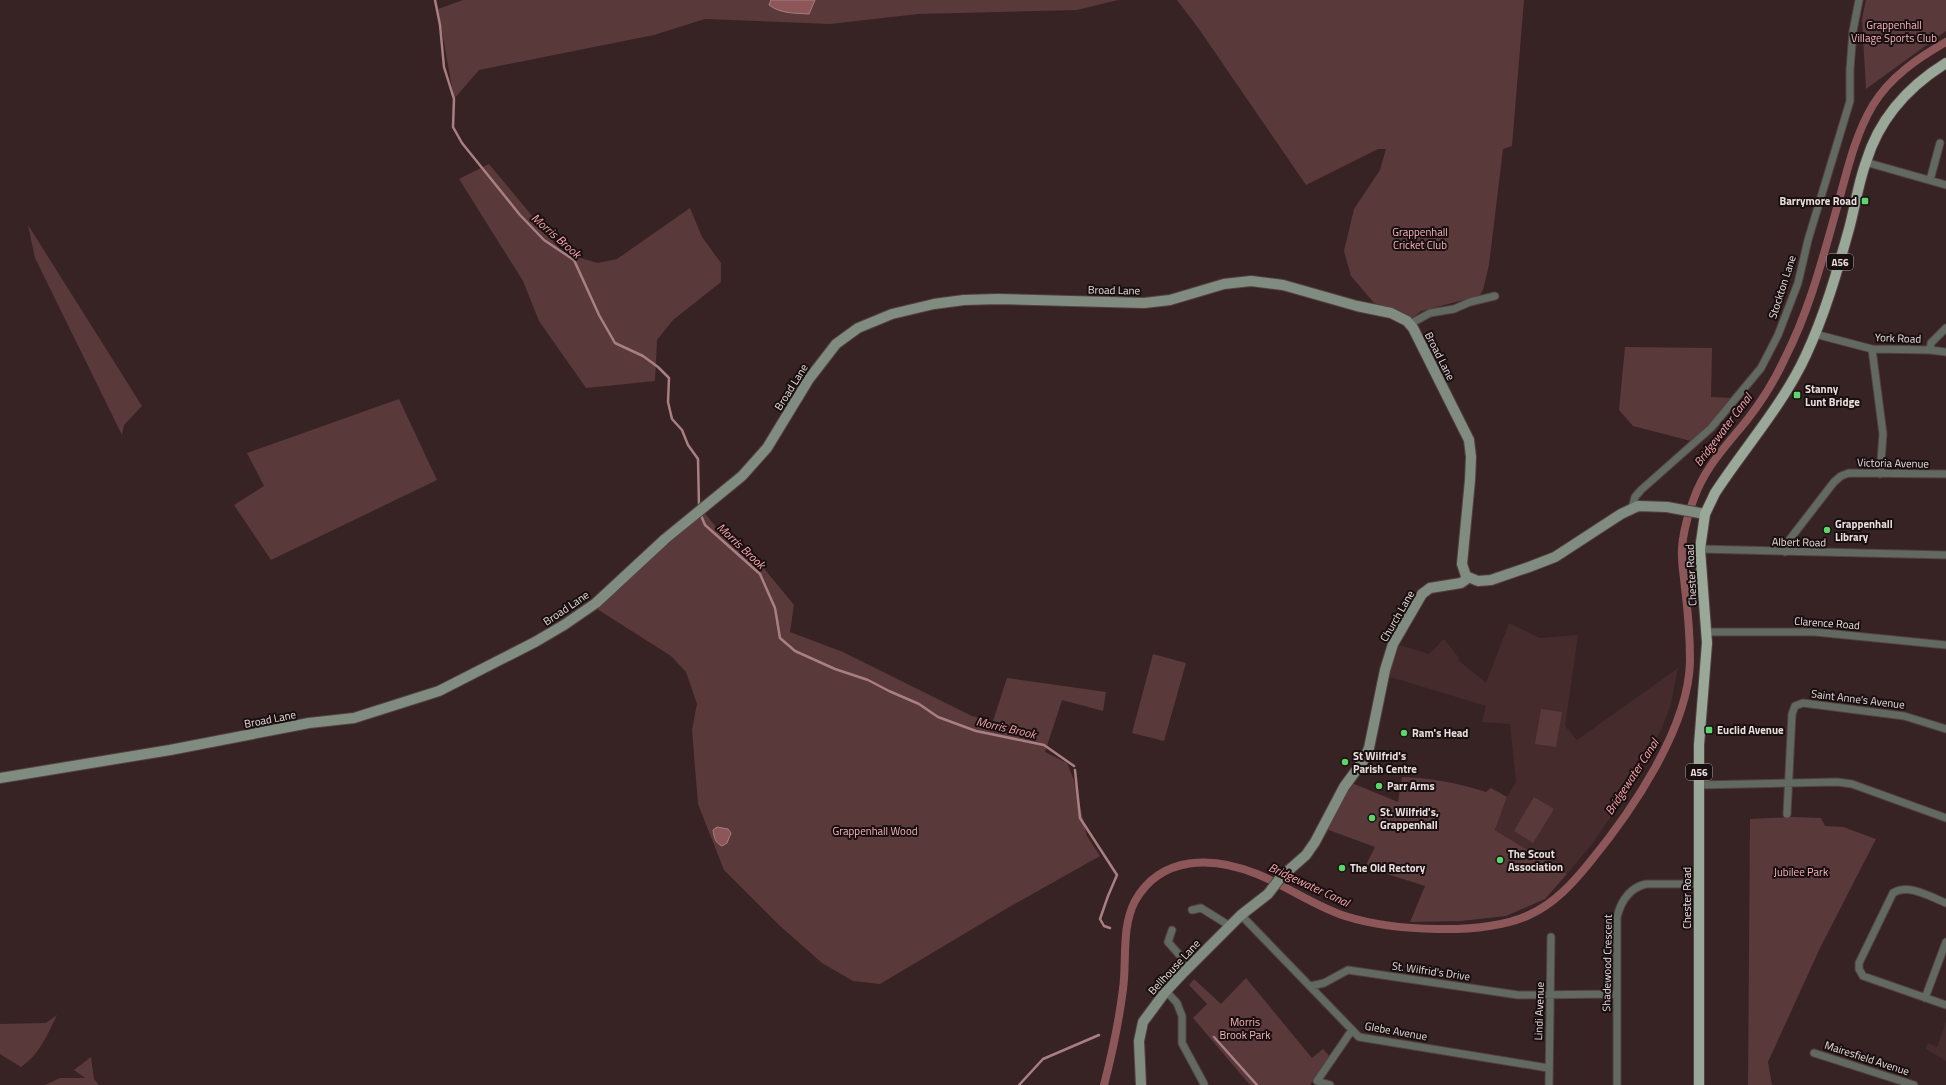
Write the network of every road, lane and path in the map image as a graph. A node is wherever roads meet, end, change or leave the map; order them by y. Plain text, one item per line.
1 (1859, 0) edge
2 (1946, 63) edge
3 (1940, 143) dead end
4 (1865, 162) junction
5 (1930, 180) junction
6 (1946, 185) edge
7 (1495, 296) dead end
8 (1410, 324) junction
9 (1946, 328) edge
10 (1815, 334) junction
11 (1872, 349) junction
12 (1930, 350) junction
13 (1946, 352) edge
14 (1880, 474) junction
15 (1946, 474) edge
16 (1632, 508) junction
17 (1700, 513) junction
18 (1700, 550) junction
19 (1785, 552) junction
20 (1946, 555) edge
21 (1468, 578) junction
22 (1707, 632) junction
23 (1946, 645) edge
24 (1946, 729) edge
25 (0, 778) edge
26 (1788, 783) junction
27 (1699, 785) junction
28 (1787, 814) dead end
29 (1946, 818) edge
30 (1699, 884) junction
31 (1273, 888) joint
32 (1946, 903) edge
33 (1192, 910) dead end
34 (1240, 915) junction
35 (1230, 926) junction
36 (1172, 930) dead end
37 (1551, 937) dead end
38 (1946, 942) edge
39 (1190, 967) junction
40 (1311, 986) junction
41 (1166, 991) junction
42 (1550, 994) junction
43 (1617, 994) junction
44 (1925, 998) junction
45 (1946, 1006) edge
46 (1352, 1030) junction
47 (1814, 1053) dead end
48 (1548, 1068) junction
49 (1204, 1084) dead end
50 (1141, 1085) edge
51 (1330, 1085) edge
52 (1549, 1085) edge
53 (1617, 1085) edge
54 (1699, 1085) edge
55 (1914, 1085) edge

1 - 16 street, Stockton Lane
2 - 4 main road, Chester Road / A56
3 - 5 street
4 - 5 street
4 - 10 main road, Chester Road / A56
5 - 6 street
7 - 8 street
8 - 21 street, Broad Lane
8 - 25 street, Broad Lane
9 - 12 street, York Road
10 - 11 street, York Road
10 - 17 main road, Chester Road / A56
11 - 12 street, York Road
11 - 14 street
12 - 13 street
14 - 15 street, Victoria Avenue
14 - 19 street, Victoria Avenue
16 - 17 street, Church Lane
16 - 21 street, Church Lane
17 - 18 main road, Chester Road / A56
18 - 19 street, Albert Road
18 - 22 main road, Chester Road / A56
19 - 20 street, Albert Road
21 - 31 street, Church Lane
22 - 23 street, Clarence Road
22 - 27 main road, Chester Road / A56
24 - 26 street, Saint Anne's Avenue
26 - 27 street
26 - 28 street, Saint Anne's Avenue
26 - 29 street
27 - 30 main road, Chester Road / A56
30 - 43 street, Shadewood Crescent
30 - 54 main road, Chester Road / A56
31 - 34 street, Bellhouse Lane
32 - 44 street
33 - 35 street
34 - 35 street, Bellhouse Lane
34 - 40 street, Glebe Avenue
35 - 39 street, Bellhouse Lane
36 - 39 street
37 - 42 street, Lindi Avenue
38 - 44 street
39 - 41 street, Bellhouse Lane
40 - 42 street, St. Wilfrid's Drive
40 - 46 street, Glebe Avenue
41 - 49 street
41 - 50 street, Bellhouse Lane
42 - 43 street, St. Wilfrid's Drive
42 - 48 street, Lindi Avenue
43 - 53 street, Shadewood Crescent
44 - 45 street
46 - 48 street, Glebe Avenue
46 - 51 street
47 - 55 street, Mairesfield Avenue
48 - 52 street, Lindi Avenue

